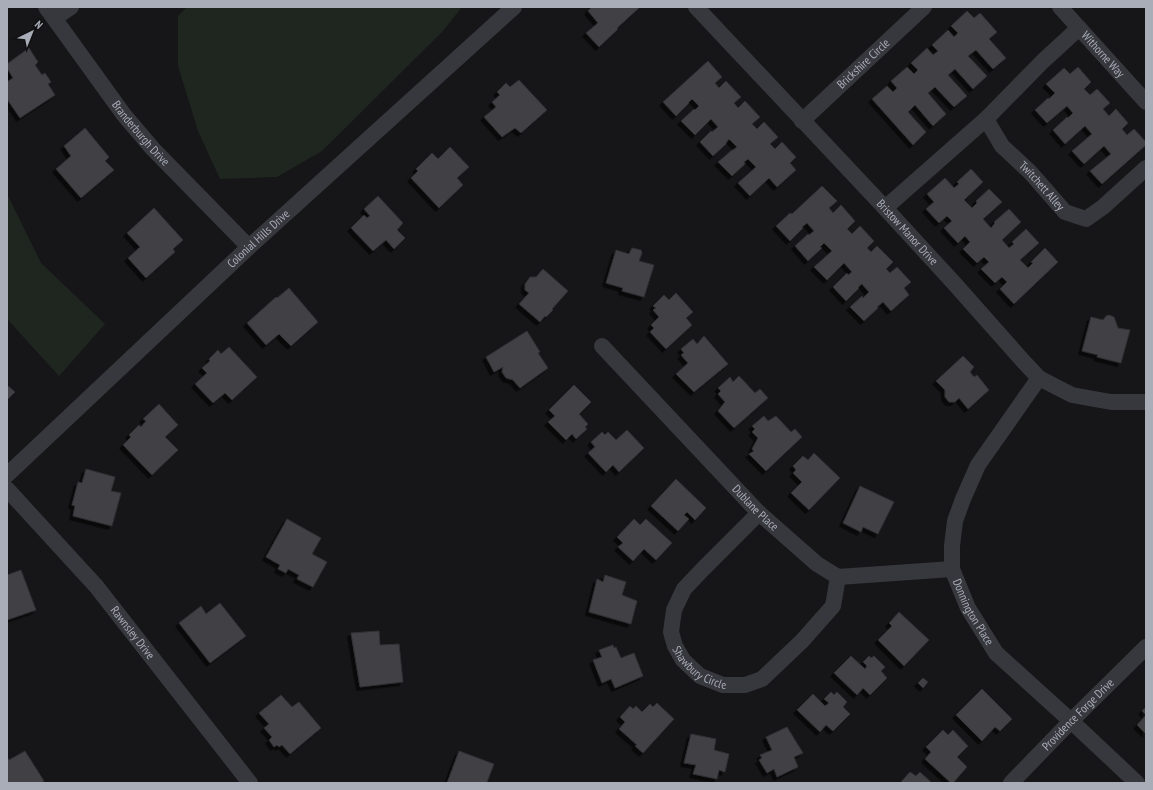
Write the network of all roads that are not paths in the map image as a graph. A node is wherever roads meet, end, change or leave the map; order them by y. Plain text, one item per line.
1 (70, 7) edge
2 (514, 7) edge
3 (696, 7) edge
4 (924, 7) edge
5 (1060, 7) edge
6 (50, 13) edge
7 (1079, 28) junction
8 (1146, 102) edge
9 (986, 119) junction
10 (802, 120) junction
11 (1146, 168) edge
12 (885, 208) junction
13 (249, 247) junction
14 (602, 346) dead end
15 (1039, 378) junction
16 (1146, 402) edge
17 (7, 475) edge
18 (7, 489) edge
19 (759, 513) junction
20 (952, 569) junction
21 (838, 577) junction
22 (1146, 647) edge
23 (1071, 721) junction
24 (250, 783) edge
25 (1011, 783) edge
26 (1136, 783) edge

1 - 6 street
2 - 13 street, Colonial Hills Drive
3 - 10 street, Bristow Manor Drive
4 - 10 street, Brickshire Circle
5 - 7 street, Withorne Way
6 - 13 street, Branderburgh Drive
7 - 8 street, Withorne Way
7 - 9 street
9 - 11 street, Twitchett Alley
9 - 12 street
10 - 12 street, Bristow Manor Drive
12 - 15 street, Bristow Manor Drive
13 - 17 street, Colonial Hills Drive
14 - 19 street, Dublane Place
15 - 16 street, Bristow Manor Drive
15 - 20 street, Donnington Place
18 - 24 street, Rawnsley Drive
19 - 21 street, Dublane Place
19 - 21 street, Shawbury Circle
20 - 21 street
20 - 23 street, Donnington Place
22 - 23 street, Providence Forge Drive
23 - 25 street, Providence Forge Drive
23 - 26 street, Donnington Place

